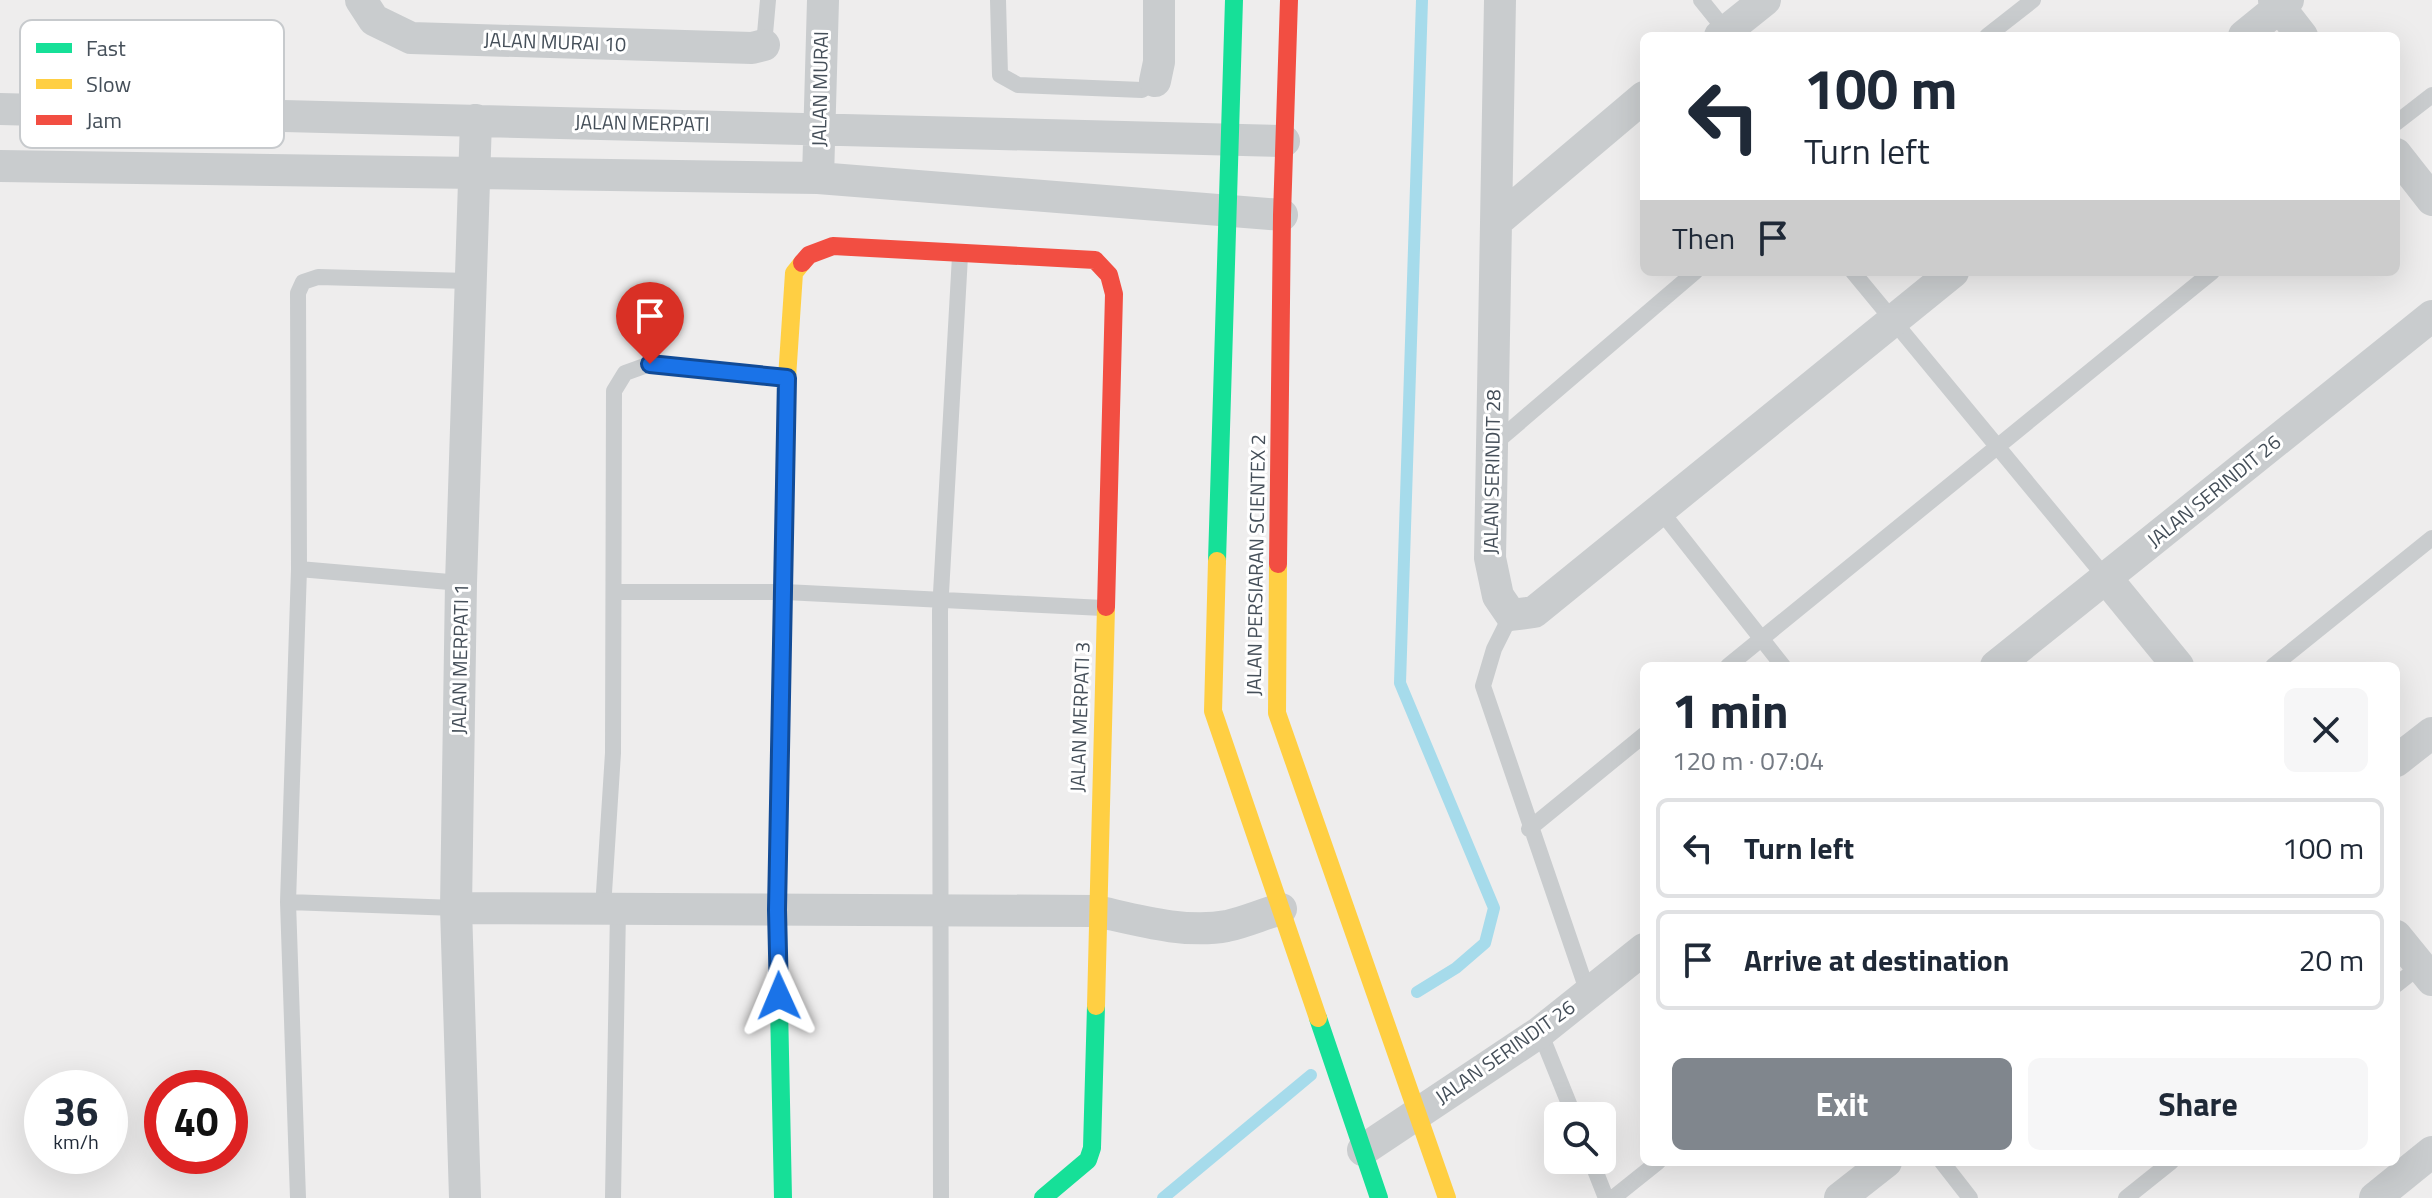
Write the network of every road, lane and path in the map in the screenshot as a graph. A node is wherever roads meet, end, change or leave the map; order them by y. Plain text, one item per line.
1 (361, 0) edge
2 (768, 0) edge
3 (823, 0) edge
4 (998, 0) edge
5 (1159, 0) edge
6 (1234, 0) edge
7 (1289, 0) edge
8 (1701, 0) edge
9 (1765, 0) edge
10 (2033, 0) edge
11 (2280, 2) edge
12 (1506, 5) edge
13 (1722, 32) edge
14 (1724, 32) edge
15 (1992, 32) edge
16 (2248, 32) edge
17 (2299, 32) edge
18 (764, 45) joint
19 (1155, 81) joint
20 (2432, 95) edge
21 (1640, 100) edge
22 (0, 109) edge
23 (20, 109) edge
24 (284, 116) edge
25 (476, 120) junction
26 (2400, 120) edge
27 (819, 127) junction
28 (1232, 141) junction
29 (1284, 141) junction
30 (2400, 159) edge
31 (0, 166) edge
32 (473, 171) junction
33 (818, 178) junction
34 (2432, 200) edge
35 (1227, 211) junction
36 (1282, 215) junction
37 (1496, 222) junction
38 (960, 253) junction
39 (1690, 276) edge
40 (1856, 276) edge
41 (1948, 276) edge
42 (2207, 276) edge
43 (469, 281) junction
44 (2432, 316) edge
45 (1893, 320) junction
46 (787, 378) junction
47 (1998, 445) junction
48 (1493, 446) junction
49 (1660, 510) junction
50 (2432, 538) edge
51 (299, 569) junction
52 (2106, 578) junction
53 (461, 583) junction
54 (616, 592) junction
55 (785, 592) junction
56 (940, 600) junction
57 (1105, 608) junction
58 (1511, 615) junction
59 (1761, 638) junction
60 (1733, 662) edge
61 (1780, 662) edge
62 (2001, 662) edge
63 (2175, 662) edge
64 (2278, 662) edge
65 (2432, 733) edge
66 (1640, 738) edge
67 (2400, 758) edge
68 (1529, 829) junction
69 (288, 902) junction
70 (456, 908) junction
71 (610, 908) junction
72 (1281, 909) junction
73 (777, 910) junction
74 (938, 910) junction
75 (1096, 911) junction
76 (2400, 942) edge
77 (1640, 952) edge
78 (2420, 972) edge
79 (1588, 993) junction
80 (1540, 1032) junction
81 (1568, 1102) edge
82 (1418, 1114) junction
83 (1363, 1150) junction
84 (2432, 1152) edge
85 (1653, 1166) edge
86 (1881, 1166) edge
87 (1945, 1166) edge
88 (2166, 1166) edge
89 (1597, 1174) edge
90 (298, 1198) edge
91 (465, 1198) edge
92 (613, 1198) edge
93 (783, 1198) edge
94 (941, 1198) edge
95 (1043, 1198) edge
96 (1379, 1198) edge
97 (1447, 1198) edge
98 (1606, 1198) edge
99 (1613, 1198) edge
100 (1840, 1198) edge
101 (1970, 1198) edge
102 (2126, 1198) edge
103 (2375, 1198) edge

1 - 18 street, JALAN MURAI 10
2 - 18 lane
3 - 27 street, JALAN MURAI
4 - 19 lane
5 - 19 street
6 - 28 street, JALAN PERSIARAN SCIENTEX 2
7 - 29 street, JALAN PERSIARAN SCIENTEX 2
8 - 13 lane
9 - 14 street
10 - 15 lane
11 - 16 street
11 - 17 street
12 - 37 street, JALAN SERINDIT 28
20 - 26 lane
21 - 37 street
22 - 23 street, JALAN MERPATI
24 - 25 street, JALAN MERPATI
25 - 27 street, JALAN MERPATI
25 - 32 street, JALAN MERPATI 1
27 - 28 street, JALAN MERPATI
27 - 33 street, JALAN MURAI
28 - 29 street, JALAN MERPATI
28 - 35 street, JALAN PERSIARAN SCIENTEX 2
29 - 36 street, JALAN PERSIARAN SCIENTEX 2
30 - 34 street
31 - 32 street
32 - 33 street
32 - 43 street, JALAN MERPATI 1
33 - 35 street
35 - 36 street
35 - 72 street, JALAN PERSIARAN SCIENTEX 2
36 - 82 street, JALAN PERSIARAN SCIENTEX 2
37 - 48 street, JALAN SERINDIT 28
38 - 46 street
38 - 56 lane
38 - 57 street, JALAN MERPATI 3
39 - 48 lane
40 - 45 lane
41 - 45 street
42 - 47 lane
43 - 51 lane
43 - 53 street, JALAN MERPATI 1
44 - 52 street, JALAN SERINDIT 26
45 - 47 lane
45 - 49 street
46 - 54 lane
46 - 55 street
47 - 52 lane
47 - 59 lane
48 - 58 street, JALAN SERINDIT 28
49 - 58 street
49 - 59 lane
50 - 64 lane
51 - 53 lane
51 - 69 lane
52 - 62 street, JALAN SERINDIT 26
52 - 63 street
53 - 70 street, JALAN MERPATI 1
54 - 55 lane
54 - 71 lane
55 - 56 lane
55 - 73 street
56 - 57 lane
56 - 74 lane
57 - 75 street, JALAN MERPATI 3
58 - 68 lane
59 - 60 lane
59 - 61 lane
65 - 67 street
66 - 68 lane
68 - 79 lane
69 - 70 lane
69 - 90 lane
70 - 71 street
70 - 91 street, JALAN MERPATI 1
71 - 73 street
71 - 92 lane
72 - 75 street
72 - 83 street, JALAN PERSIARAN SCIENTEX 2
73 - 74 street
73 - 93 street
74 - 75 street
74 - 94 lane
75 - 95 street, JALAN MERPATI 3
76 - 78 street
77 - 79 street, JALAN SERINDIT 26
79 - 80 street, JALAN SERINDIT 26
80 - 81 lane
80 - 82 street, JALAN SERINDIT 26
82 - 83 street, JALAN SERINDIT 26
82 - 97 street, JALAN PERSIARAN SCIENTEX 2
83 - 96 street, JALAN PERSIARAN SCIENTEX 2
84 - 103 street
85 - 99 lane
86 - 100 street
87 - 101 lane
88 - 102 lane
89 - 98 lane

